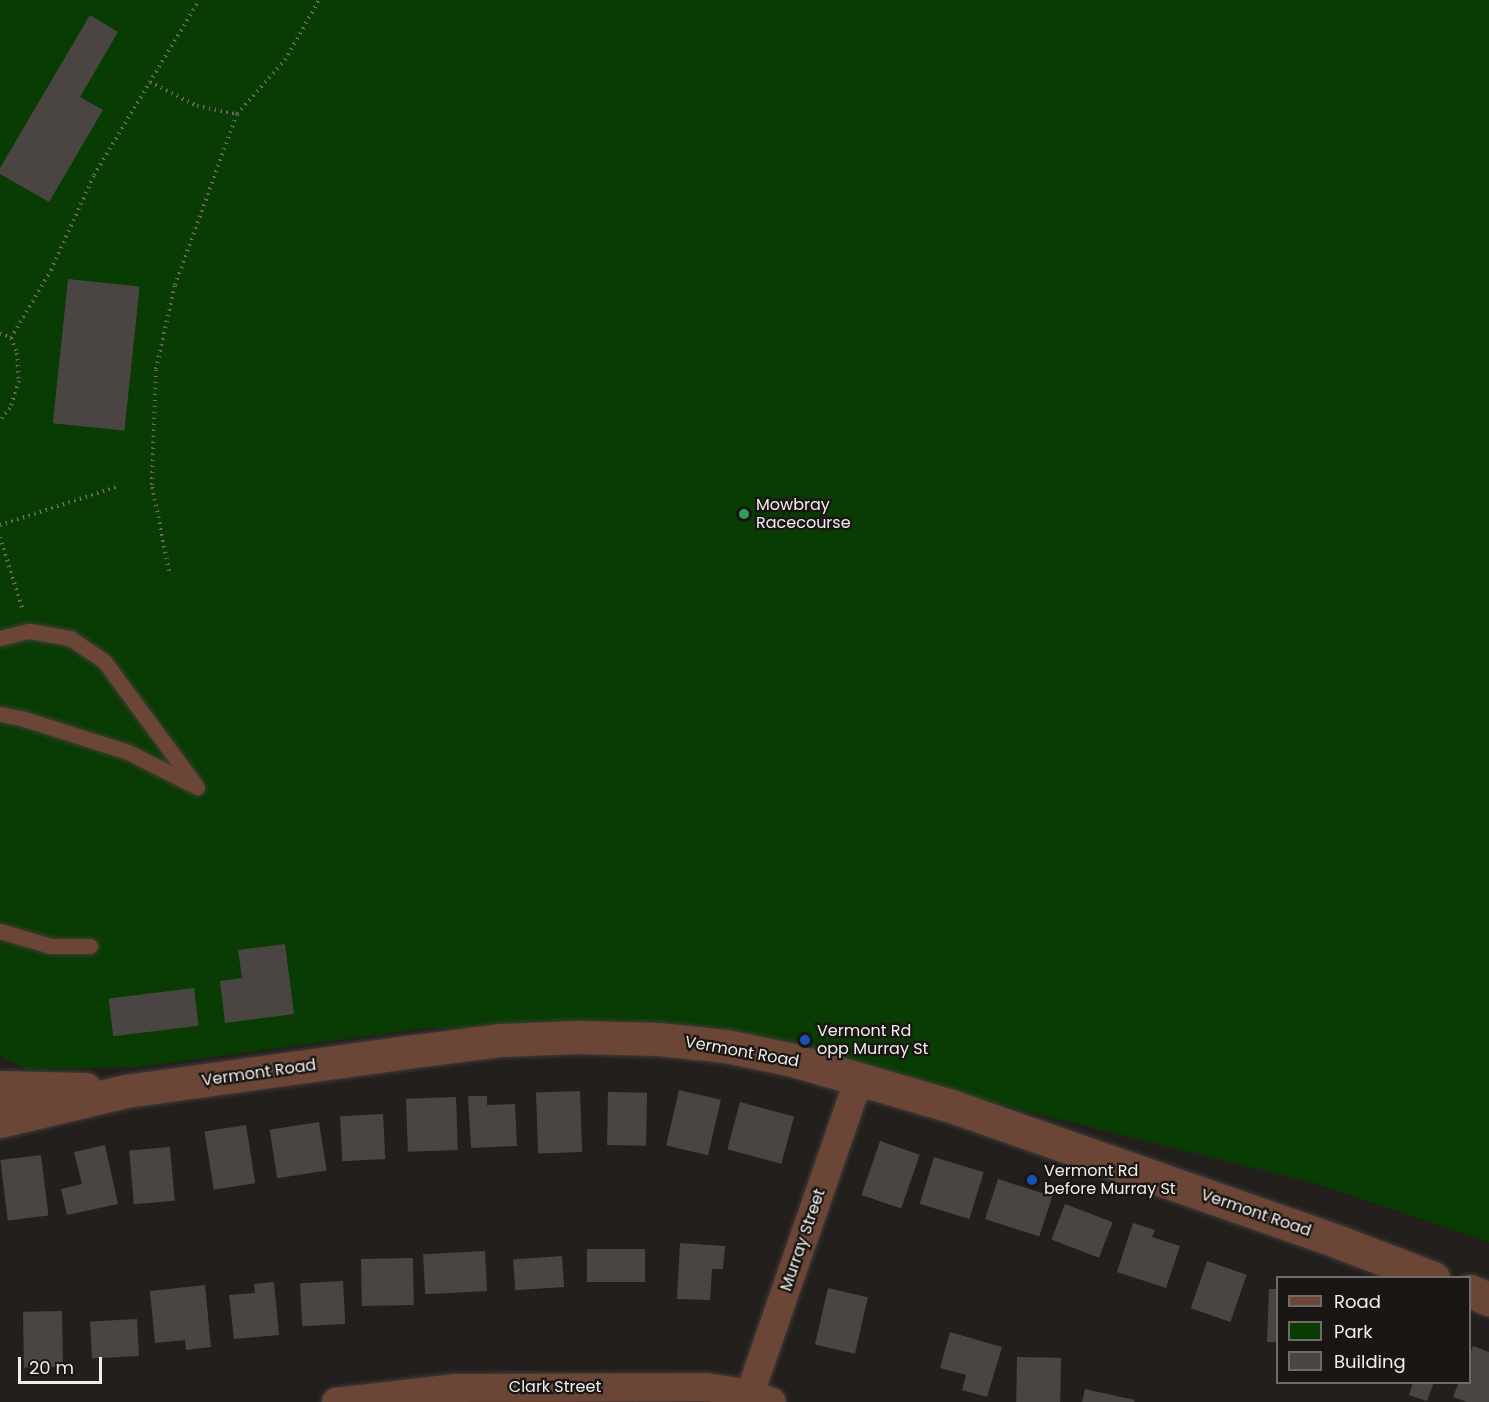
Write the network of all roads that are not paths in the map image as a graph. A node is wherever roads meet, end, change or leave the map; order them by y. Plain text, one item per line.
1 (0, 638) edge
2 (0, 714) edge
3 (0, 931) edge
4 (90, 946) dead end
5 (859, 1078) junction
6 (0, 1087) edge
7 (126, 1091) junction
8 (0, 1121) edge
9 (1428, 1276) edge
10 (1471, 1291) edge
11 (1489, 1299) edge
12 (756, 1399) edge
13 (336, 1402) edge

1 - 2 lane
3 - 4 lane
5 - 7 street, Vermont Road
5 - 9 street, Vermont Road
5 - 12 street, Murray Street
6 - 7 street, Vermont Road
7 - 8 street, Vermont Road
10 - 11 street
12 - 13 street, Clark Street

